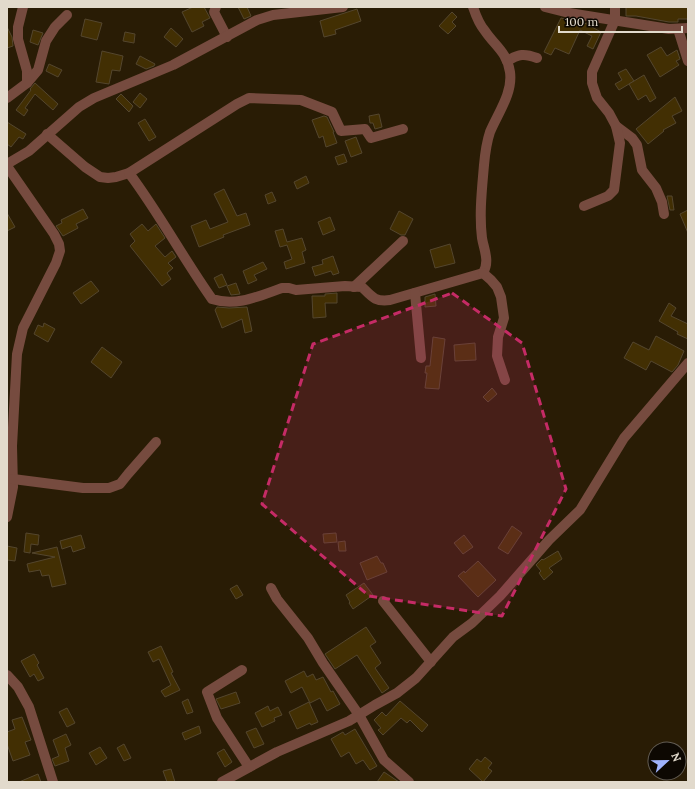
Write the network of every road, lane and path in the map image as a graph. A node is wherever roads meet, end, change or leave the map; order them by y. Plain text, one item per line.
1 (23, 7) edge
2 (216, 7) edge
3 (343, 7) edge
4 (473, 7) edge
5 (545, 7) edge
6 (615, 7) edge
7 (67, 15) dead end
8 (615, 20) junction
9 (683, 28) edge
10 (227, 37) junction
11 (537, 58) dead end
12 (507, 61) junction
13 (688, 61) edge
14 (27, 84) junction
15 (7, 98) edge
16 (616, 126) junction
17 (403, 129) dead end
18 (47, 134) junction
19 (7, 165) edge
20 (129, 173) junction
21 (584, 206) dead end
22 (664, 214) dead end
23 (403, 241) dead end
24 (483, 273) junction
25 (354, 287) junction
26 (415, 292) junction
27 (421, 358) dead end
28 (12, 359) edge
29 (688, 363) edge
30 (505, 380) dead end
31 (156, 442) dead end
32 (13, 479) junction
33 (7, 517) edge
34 (271, 588) dead end
35 (383, 601) dead end
36 (431, 662) junction
37 (242, 670) dead end
38 (7, 675) edge
39 (359, 715) junction
40 (249, 767) junction
41 (53, 782) edge
42 (222, 782) edge
43 (409, 782) edge

1 - 14 street
2 - 10 street
3 - 10 street
4 - 12 street
5 - 8 street
6 - 8 street
7 - 14 street
8 - 9 street
8 - 16 street
9 - 13 street
10 - 18 street
11 - 12 street
12 - 24 street
14 - 15 street
16 - 21 street
16 - 22 street
17 - 20 street
18 - 19 street
18 - 20 street
19 - 28 street
20 - 25 street
23 - 25 street
24 - 26 street
24 - 30 street
25 - 26 street
26 - 27 street
28 - 32 street
29 - 36 street
31 - 32 street
32 - 33 street
34 - 39 street
35 - 36 street
36 - 39 street
37 - 40 street
38 - 41 street
39 - 40 street
39 - 43 street
40 - 42 street

